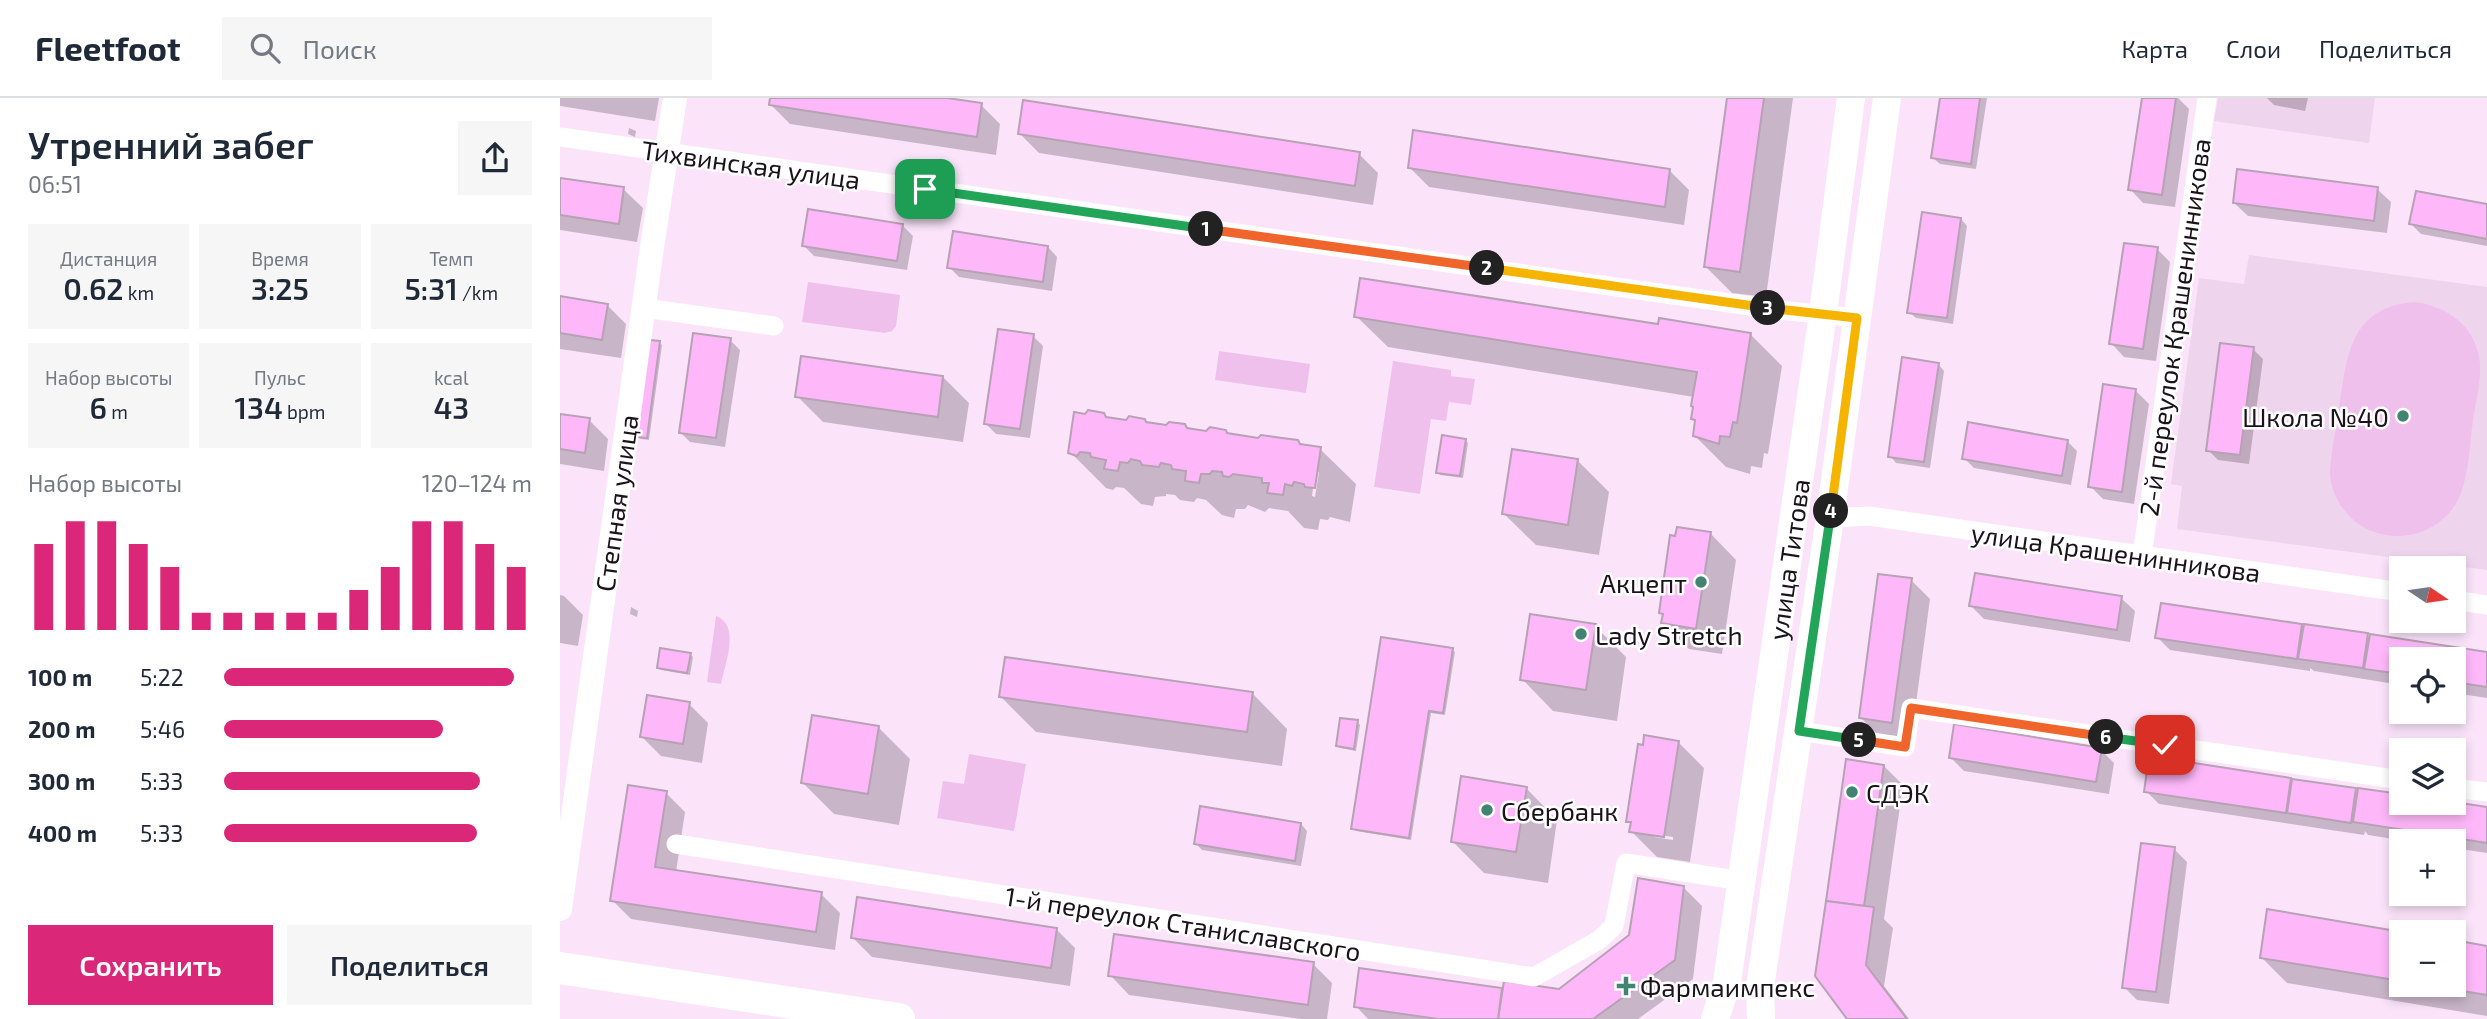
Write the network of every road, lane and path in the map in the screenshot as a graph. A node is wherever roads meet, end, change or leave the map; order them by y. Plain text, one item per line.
1 (675, 98) edge
2 (1852, 98) edge
3 (1887, 98) edge
4 (2207, 98) edge
5 (560, 136) edge
6 (667, 152) junction
7 (644, 308) junction
8 (1823, 314) junction
9 (1857, 318) junction
10 (774, 326) dead end
11 (1830, 518) junction
12 (2142, 556) junction
13 (2389, 591) edge
14 (2466, 602) edge
15 (2487, 605) edge
16 (1799, 731) junction
17 (2389, 778) edge
18 (2466, 789) edge
19 (2487, 792) edge
20 (676, 844) dead end
21 (1742, 881) junction
22 (560, 909) edge
23 (560, 968) edge
24 (899, 1019) edge
25 (1716, 1019) edge
26 (1761, 1019) edge

1 - 6 street, Степная улица
2 - 8 main road, улица Титова
3 - 9 main road, улица Титова
4 - 12 street, 2-й переулок Крашенинникова
5 - 6 street, Тихвинская улица
6 - 7 street, Степная улица
6 - 8 street, Тихвинская улица
7 - 10 street
7 - 22 street, Степная улица
8 - 9 street, Тихвинская улица
8 - 21 main road, улица Титова
9 - 11 main road, улица Титова
11 - 12 street, улица Крашенинникова
11 - 16 main road, улица Титова
12 - 13 street, улица Крашенинникова
14 - 15 street
16 - 17 street
16 - 26 main road, улица Титова
18 - 19 street
20 - 21 street, 1-й переулок Станиславского
21 - 25 main road, улица Титова
23 - 24 main road

